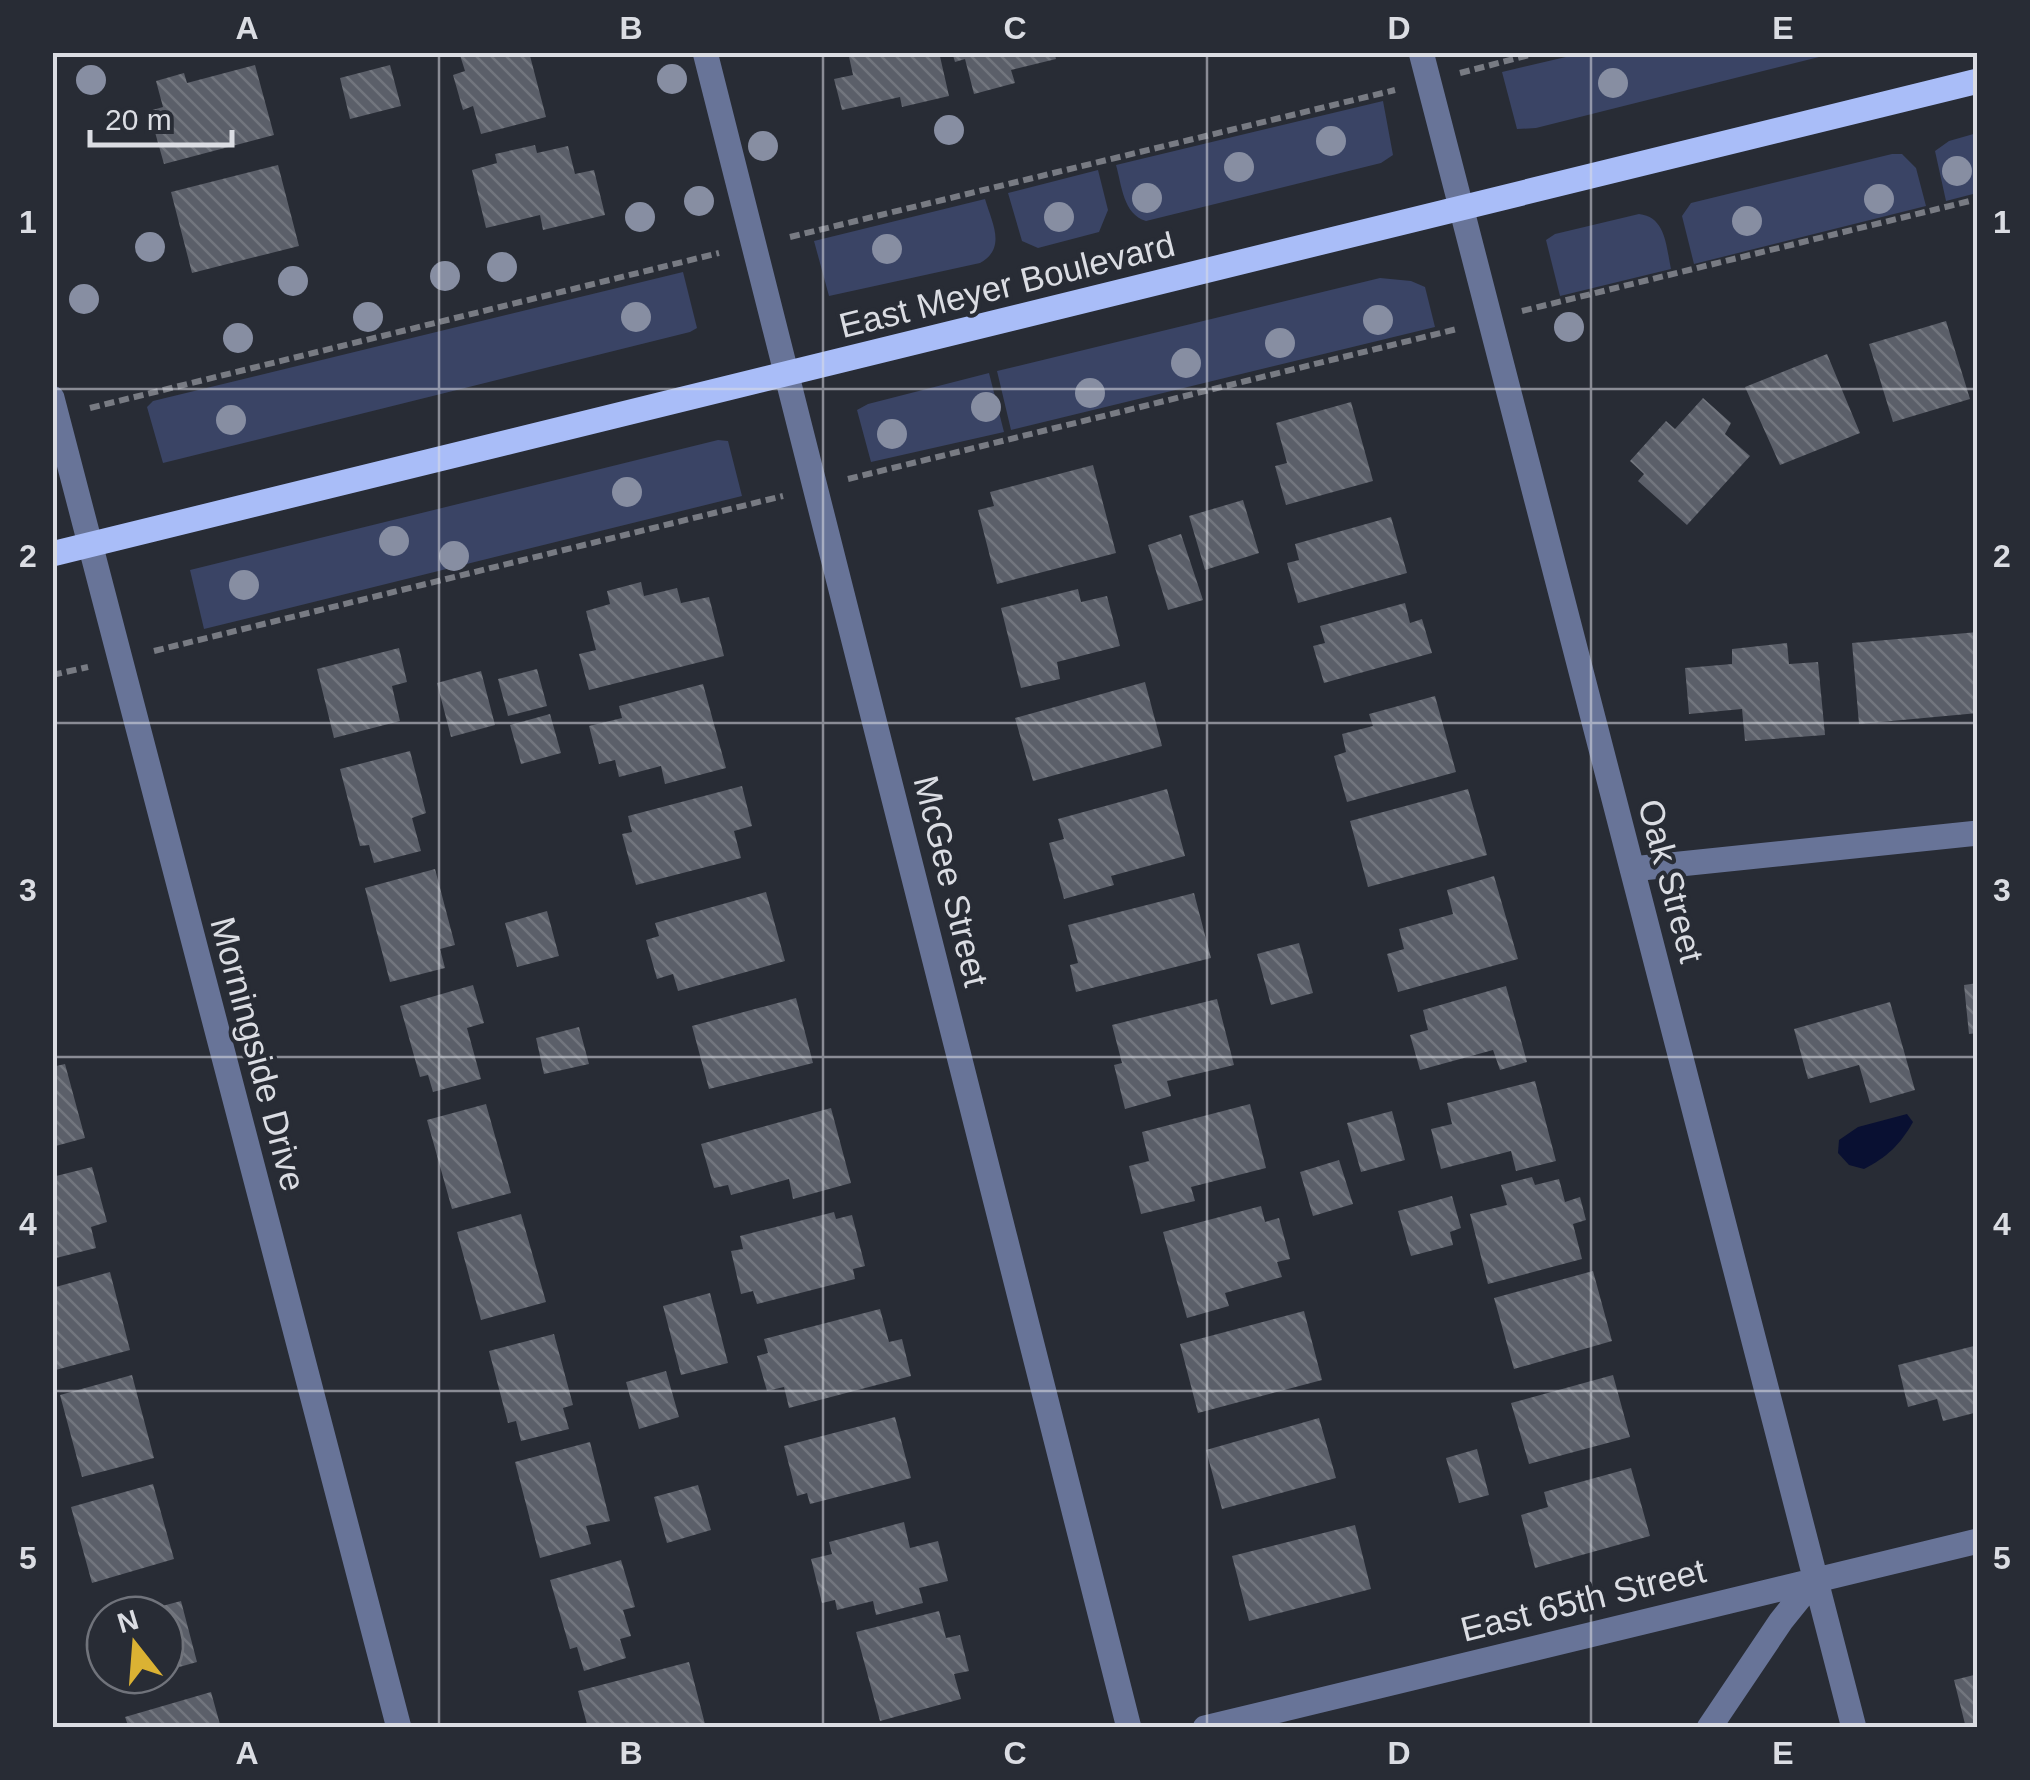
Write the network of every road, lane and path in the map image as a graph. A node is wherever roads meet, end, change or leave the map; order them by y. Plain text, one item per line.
1 (705, 52) edge
2 (1421, 52) edge
3 (1541, 52) edge
4 (1462, 72) dead end
5 (1978, 81) edge
6 (1405, 87) dead end
7 (1978, 199) edge
8 (1461, 208) junction
9 (776, 241) dead end
10 (724, 252) dead end
11 (1524, 310) dead end
12 (1467, 327) dead end
13 (788, 375) junction
14 (52, 398) edge
15 (100, 405) dead end
16 (839, 481) dead end
17 (784, 495) dead end
18 (89, 546) junction
19 (52, 554) edge
20 (165, 648) dead end
21 (90, 666) dead end
22 (52, 675) edge
23 (1978, 834) edge
24 (1632, 869) junction
25 (1978, 1541) edge
26 (1814, 1580) junction
27 (399, 1728) edge
28 (1129, 1728) edge
29 (1205, 1728) edge
30 (1710, 1728) edge
31 (1854, 1728) edge

1 - 13 street, McGee Street
2 - 8 street, Oak Street
3 - 4 path
5 - 8 main road, East Meyer Boulevard
6 - 9 path
7 - 11 path
8 - 13 main road, East Meyer Boulevard
8 - 24 street, Oak Street
10 - 15 path
12 - 16 path
13 - 18 main road, East Meyer Boulevard
13 - 28 street, McGee Street
14 - 18 street, Morningside Drive
17 - 20 path
18 - 19 main road, East Meyer Boulevard
18 - 27 street, Morningside Drive
21 - 22 path
23 - 24 street
24 - 26 street, Oak Street
25 - 26 street, East 65th Street
26 - 29 street, East 65th Street
26 - 30 street
26 - 31 street, Oak Street

